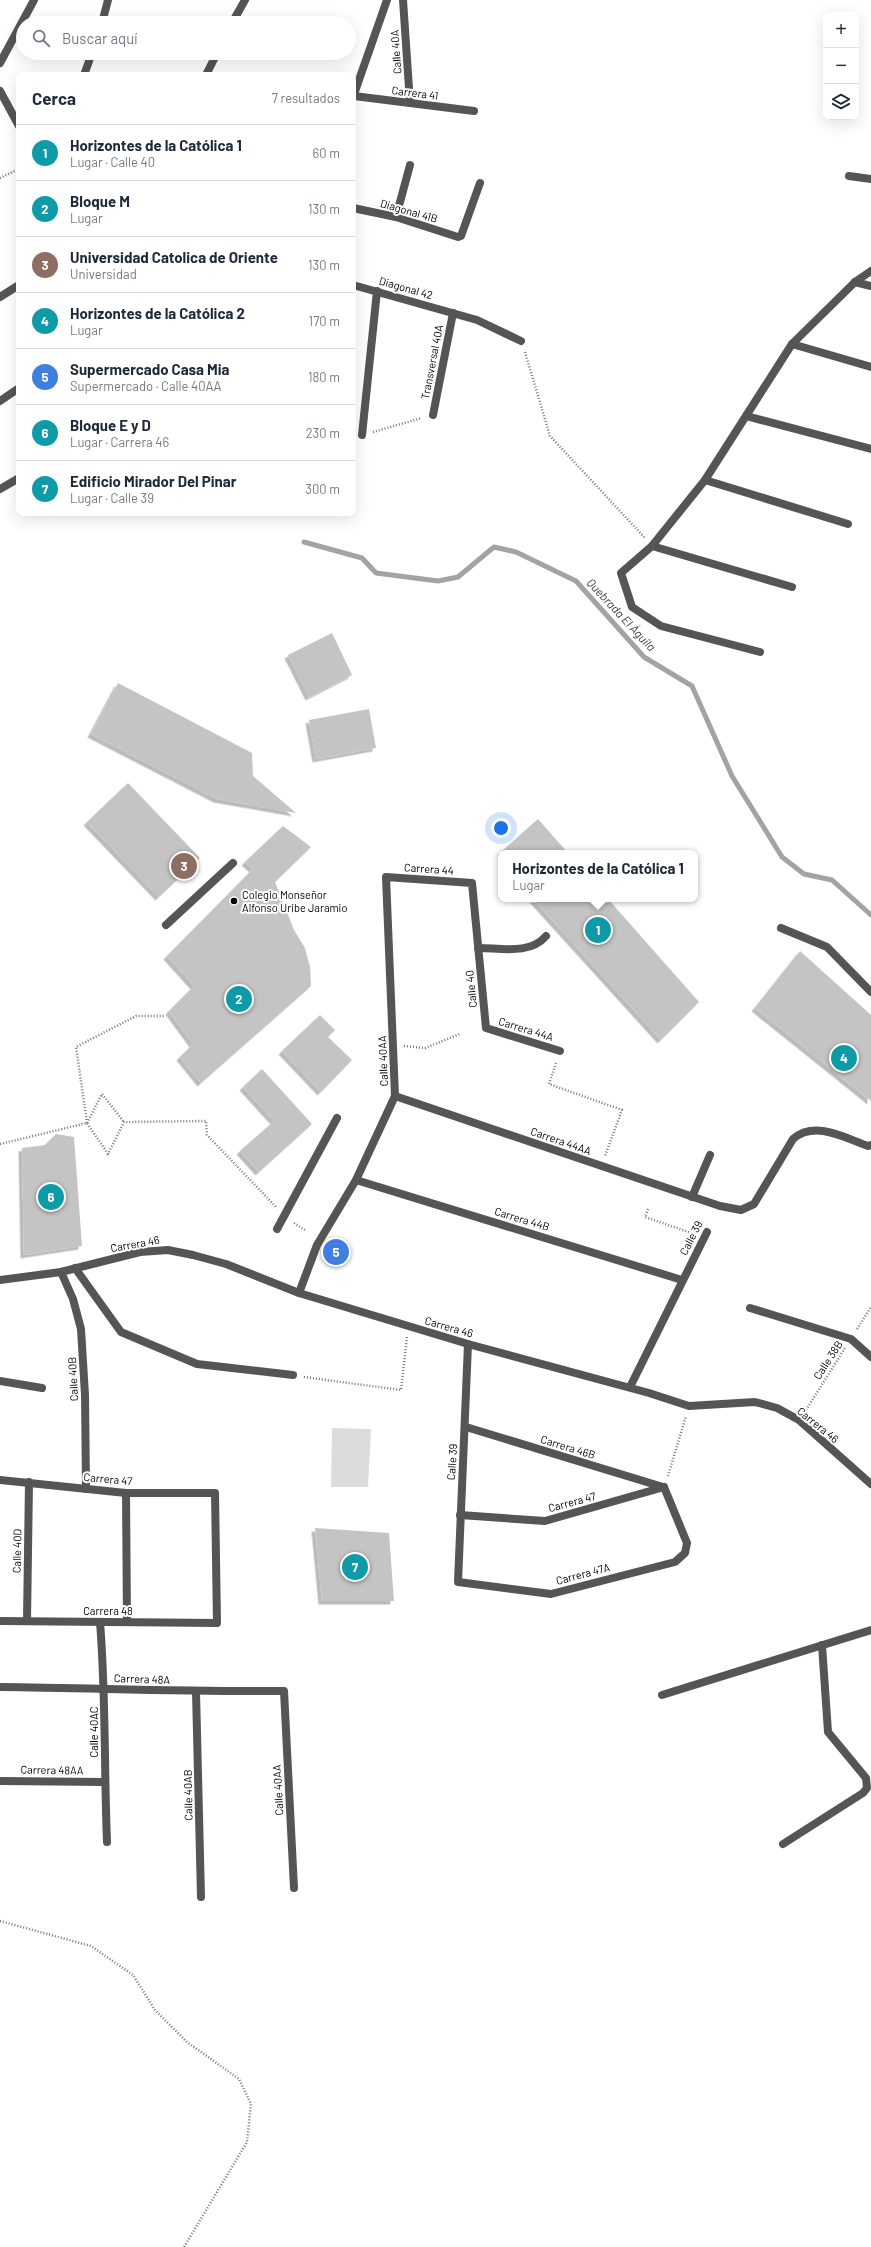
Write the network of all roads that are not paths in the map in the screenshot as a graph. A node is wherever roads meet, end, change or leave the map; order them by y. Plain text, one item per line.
1 (34, 0) edge
2 (108, 0) edge
3 (245, 0) edge
4 (387, 0) edge
5 (403, 0) edge
6 (25, 16) edge
7 (104, 16) edge
8 (236, 16) edge
9 (16, 33) edge
10 (89, 60) edge
11 (214, 60) edge
12 (0, 63) edge
13 (85, 72) edge
14 (208, 72) edge
15 (356, 88) edge
16 (0, 91) edge
17 (356, 96) edge
18 (410, 103) junction
19 (474, 111) dead end
20 (16, 120) edge
21 (410, 165) dead end
22 (849, 176) dead end
23 (871, 179) edge
24 (480, 183) dead end
25 (356, 209) edge
26 (396, 218) junction
27 (871, 272) edge
28 (855, 282) junction
29 (356, 286) edge
30 (871, 286) edge
31 (16, 287) edge
32 (376, 292) junction
33 (0, 297) edge
34 (453, 313) junction
35 (522, 341) road end
36 (792, 344) junction
37 (871, 367) edge
38 (16, 390) edge
39 (0, 401) edge
40 (432, 415) road end
41 (746, 416) junction
42 (362, 435) road end
43 (871, 449) edge
44 (16, 480) edge
45 (705, 480) junction
46 (0, 489) edge
47 (848, 524) dead end
48 (652, 546) junction
49 (792, 587) dead end
50 (760, 652) dead end
51 (232, 863) dead end
52 (386, 877) joint
53 (472, 883) joint
54 (166, 926) dead end
55 (781, 928) dead end
56 (546, 936) dead end
57 (478, 948) junction
58 (871, 992) edge
59 (486, 1028) joint
60 (560, 1051) road end
61 (395, 1096) junction
62 (338, 1118) dead end
63 (871, 1145) edge
64 (710, 1155) dead end
65 (356, 1180) junction
66 (692, 1197) junction
67 (277, 1229) dead end
68 (705, 1235) road end
69 (74, 1268) junction
70 (61, 1272) junction
71 (0, 1280) edge
72 (682, 1280) junction
73 (299, 1293) junction
74 (750, 1308) dead end
75 (468, 1344) junction
76 (871, 1357) edge
77 (293, 1375) road end
78 (0, 1381) edge
79 (42, 1388) dead end
80 (630, 1388) junction
81 (466, 1427) junction
82 (0, 1480) edge
83 (29, 1482) junction
84 (871, 1484) edge
85 (664, 1487) junction
86 (86, 1489) junction
87 (126, 1493) junction
88 (460, 1515) junction
89 (458, 1582) joint
90 (27, 1621) junction
91 (0, 1622) edge
92 (100, 1622) junction
93 (127, 1622) junction
94 (217, 1623) joint
95 (871, 1630) edge
96 (822, 1645) junction
97 (0, 1687) edge
98 (105, 1688) junction
99 (284, 1691) joint
100 (196, 1692) junction
101 (662, 1695) dead end
102 (0, 1780) edge
103 (105, 1782) junction
104 (107, 1842) dead end
105 (783, 1844) dead end
106 (294, 1888) dead end
107 (201, 1896) dead end

1 - 6 street
2 - 7 street
3 - 8 street
4 - 15 street
5 - 18 street, Calle 40A
9 - 12 street
10 - 13 street
11 - 14 street
16 - 20 street
17 - 18 street, Carrera 41
18 - 19 street, Carrera 41
21 - 26 street
22 - 23 street
24 - 26 street, Diagonal 41B
25 - 26 street, Diagonal 41B
27 - 28 street
28 - 30 street
28 - 36 street
29 - 32 street, Diagonal 42
31 - 33 street
32 - 34 street, Diagonal 42
32 - 42 street
34 - 35 street, Diagonal 42
34 - 40 street, Transversal 40A
36 - 37 street
36 - 41 street
38 - 39 street
41 - 43 street
41 - 45 street
44 - 46 street
45 - 47 street
45 - 48 street
48 - 49 street
48 - 50 street
51 - 54 street
52 - 53 street, Carrera 44
52 - 61 street, Calle 40AA
53 - 57 street, Calle 40
55 - 58 street
56 - 57 street
57 - 59 street, Calle 40
59 - 60 street, Carrera 44A
61 - 65 street, Calle 40AA
61 - 66 street, Carrera 44AA
62 - 67 street
63 - 66 street, Carrera 44AA
64 - 66 street
65 - 72 street, Carrera 44B
65 - 73 street, Calle 40AA
68 - 72 street, Calle 39
69 - 70 street, Carrera 46
69 - 73 street, Carrera 46
69 - 77 street
70 - 71 street, Carrera 46
70 - 86 street, Calle 40B
72 - 80 street, Calle 39
73 - 75 street, Carrera 46
74 - 76 street
75 - 80 street, Carrera 46
75 - 81 street, Calle 39
78 - 79 street
80 - 84 street, Carrera 46
81 - 85 street, Carrera 46B
81 - 88 street, Calle 39
82 - 83 street, Carrera 47
83 - 86 street, Carrera 47
83 - 90 street, Calle 40D
85 - 88 street, Carrera 47
85 - 89 street, Carrera 47A
86 - 87 street, Carrera 47
87 - 93 street
87 - 94 street, Carrera 47
88 - 89 street, Calle 39
90 - 91 street, Carrera 48
90 - 92 street, Carrera 48
92 - 93 street, Carrera 48
92 - 98 street, Calle 40AC
93 - 94 street, Carrera 48
95 - 96 street
96 - 101 street
96 - 105 street
97 - 98 street, Carrera 48A
98 - 100 street, Carrera 48A
98 - 103 street, Calle 40AC
99 - 100 street, Carrera 48A
99 - 106 street, Calle 40AA
100 - 107 street, Calle 40AB
102 - 103 street, Carrera 48AA
103 - 104 street, Calle 40AC

